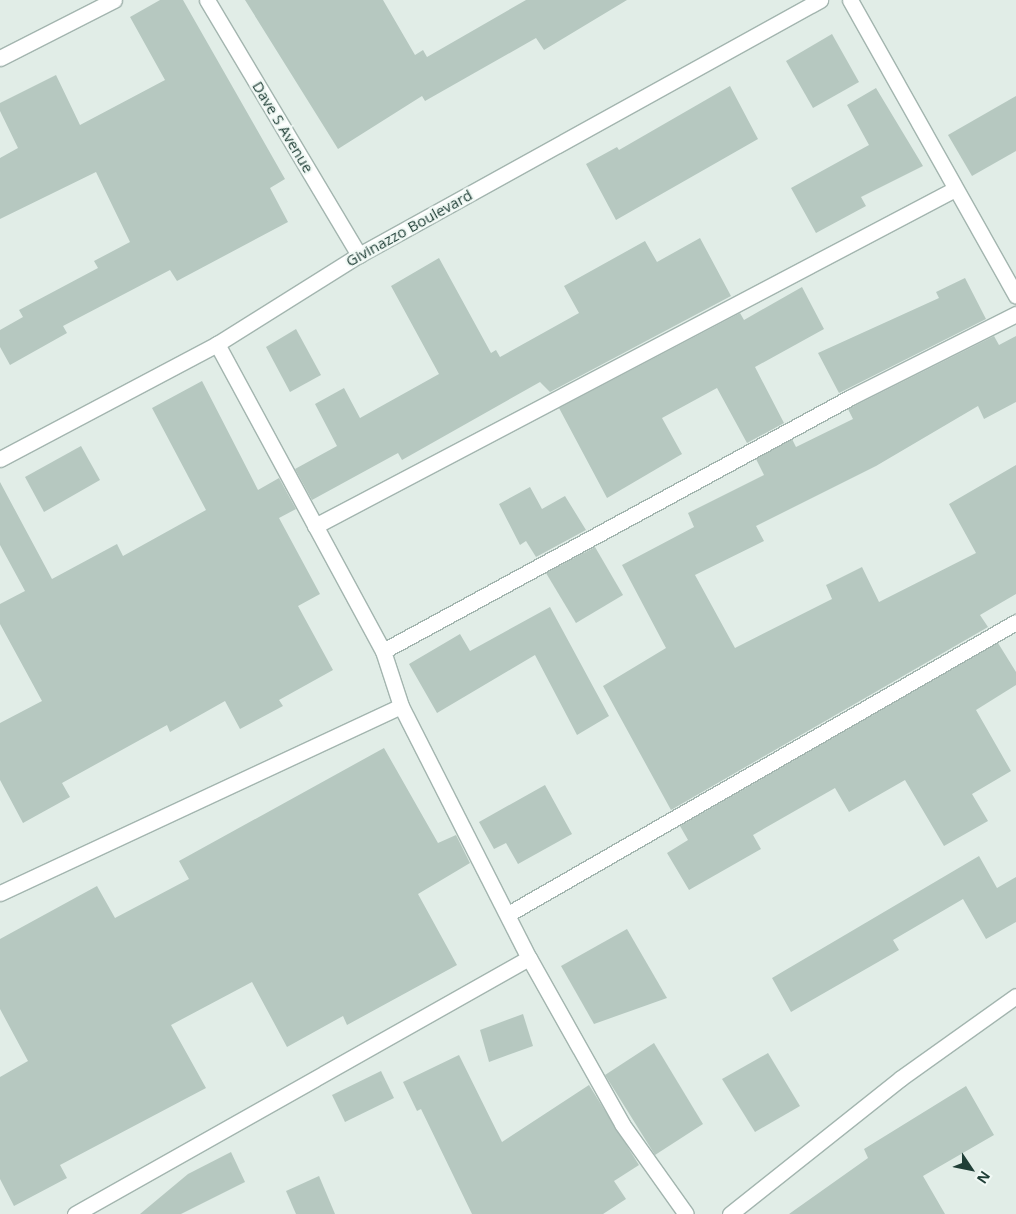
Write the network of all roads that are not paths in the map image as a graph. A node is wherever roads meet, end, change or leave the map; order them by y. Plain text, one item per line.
1 (114, 0) edge
2 (207, 0) edge
3 (820, 0) edge
4 (850, 0) edge
5 (0, 58) edge
6 (955, 189) junction
7 (359, 255) junction
8 (1016, 296) edge
9 (1016, 314) edge
10 (217, 344) junction
11 (0, 459) edge
12 (315, 526) junction
13 (1016, 622) edge
14 (383, 651) junction
15 (401, 706) junction
16 (0, 893) edge
17 (508, 914) junction
18 (528, 958) junction
19 (1016, 996) edge
20 (75, 1214) edge
21 (686, 1214) edge
22 (730, 1214) edge

1 - 5 street
2 - 7 street, Dave S Avenue
3 - 7 street, Givinazzo Boulevard
4 - 6 street
6 - 8 street
6 - 12 street
7 - 10 street, Givinazzo Boulevard
9 - 14 street
10 - 11 street, Givinazzo Boulevard
10 - 12 street
12 - 14 street
13 - 17 street
14 - 15 street
15 - 16 street
15 - 17 street
17 - 18 street
18 - 20 street
18 - 21 street
19 - 22 street

